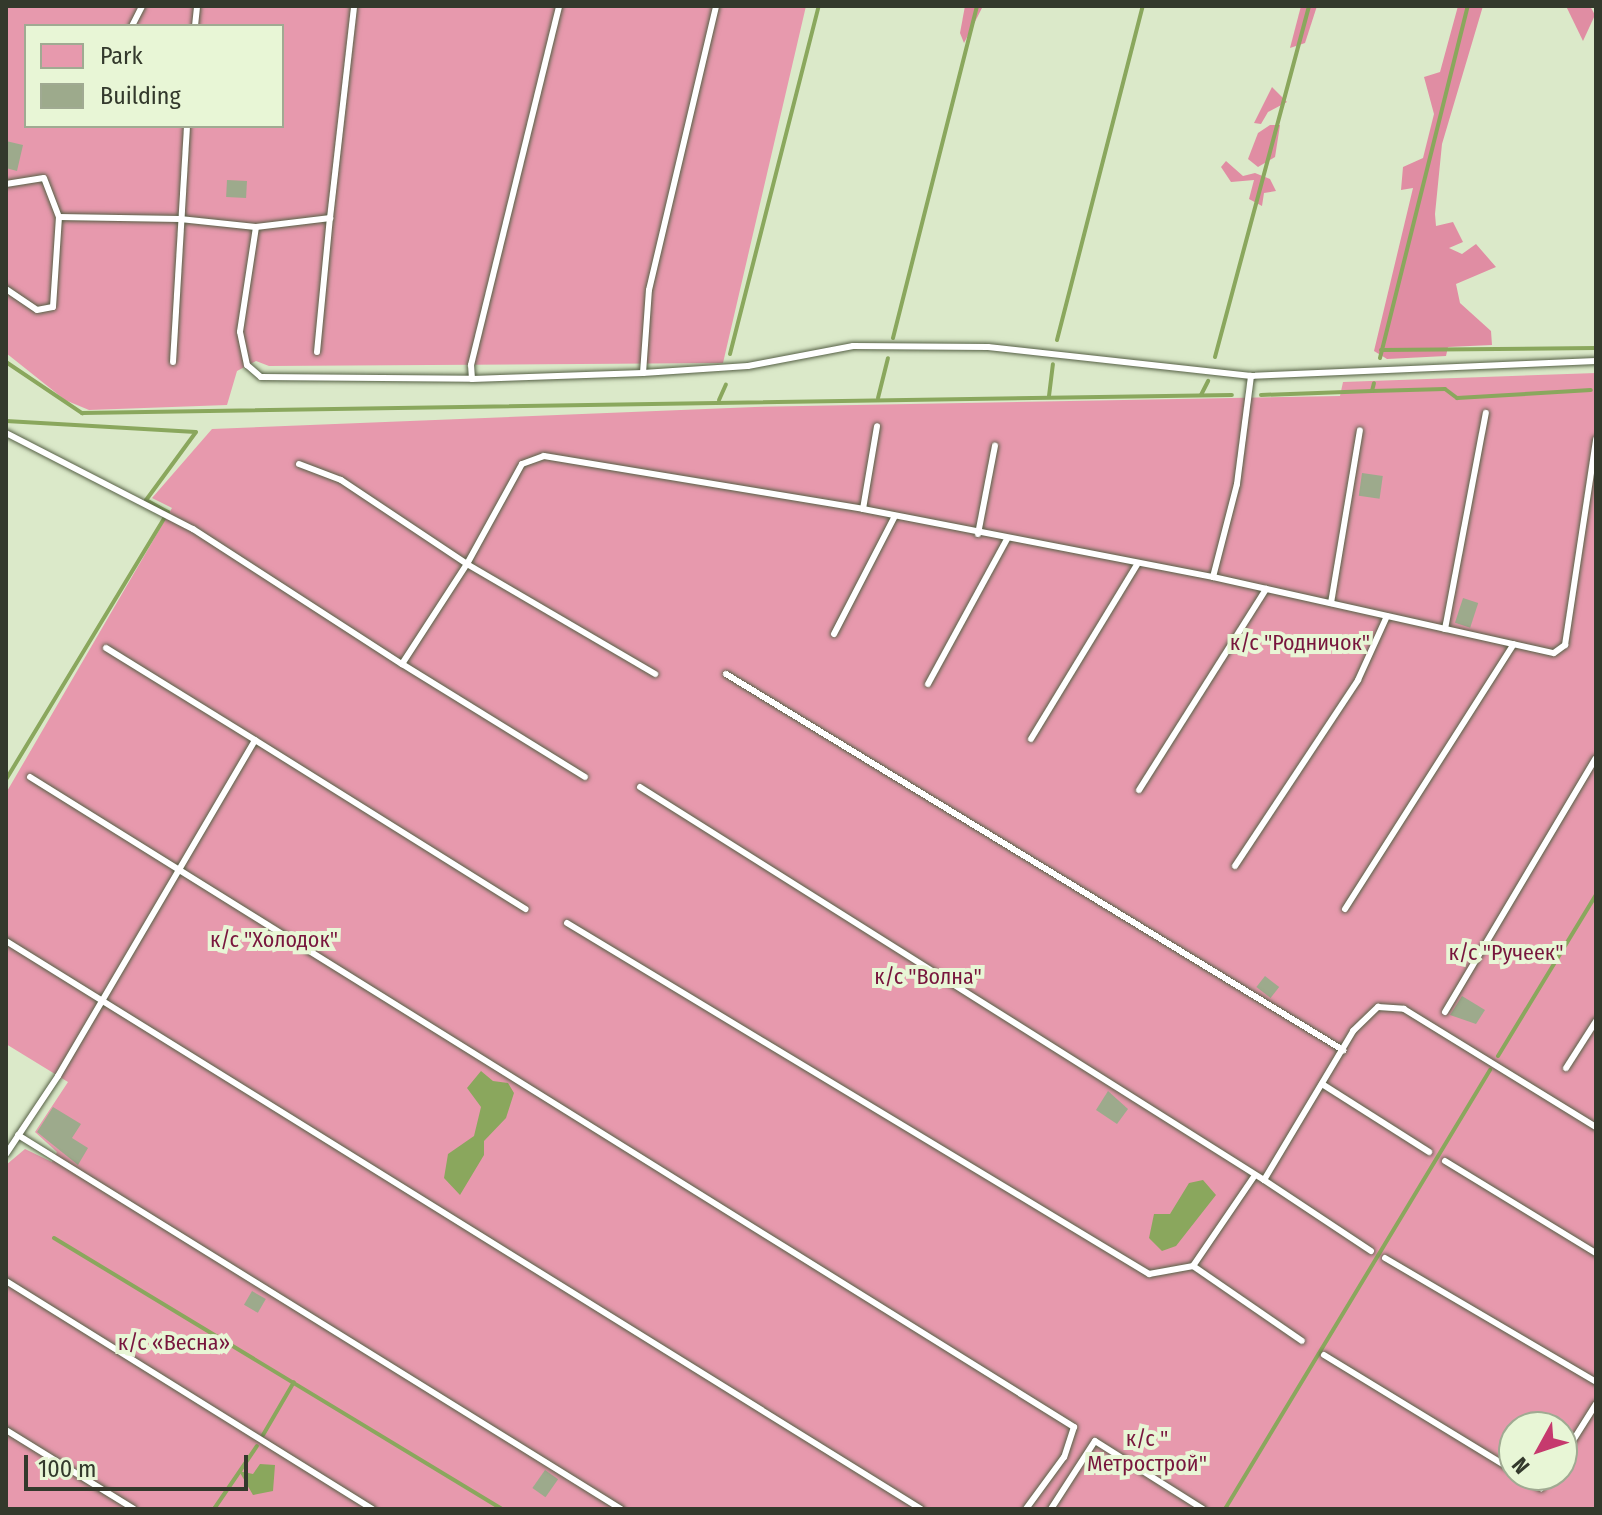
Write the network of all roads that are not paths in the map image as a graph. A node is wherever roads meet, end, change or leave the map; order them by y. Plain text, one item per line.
1 (142, 6) edge
2 (354, 6) edge
3 (559, 6) edge
4 (716, 6) edge
5 (133, 24) edge
6 (187, 128) edge
7 (6, 184) edge
8 (59, 217) junction
9 (330, 218) junction
10 (180, 219) junction
11 (256, 227) junction
12 (6, 289) edge
13 (317, 352) dead end
14 (1596, 361) edge
15 (173, 362) dead end
16 (643, 373) junction
17 (1251, 376) junction
18 (472, 379) junction
19 (1486, 413) dead end
20 (877, 426) dead end
21 (1360, 430) dead end
22 (6, 433) edge
23 (1596, 439) edge
24 (995, 446) dead end
25 (299, 464) dead end
26 (863, 509) junction
27 (895, 516) junction
28 (978, 534) junction
29 (1007, 539) junction
30 (467, 564) junction
31 (1137, 565) junction
32 (1213, 577) junction
33 (1266, 589) junction
34 (1331, 603) junction
35 (1387, 616) junction
36 (1445, 629) junction
37 (834, 634) dead end
38 (1514, 644) junction
39 (106, 648) dead end
40 (402, 664) junction
41 (655, 674) dead end
42 (726, 674) dead end
43 (928, 684) dead end
44 (1031, 739) dead end
45 (255, 740) junction
46 (1596, 758) edge
47 (30, 777) dead end
48 (585, 777) dead end
49 (640, 787) dead end
50 (1139, 790) dead end
51 (1235, 866) dead end
52 (178, 871) junction
53 (525, 909) dead end
54 (1345, 909) dead end
55 (567, 923) dead end
56 (6, 941) edge
57 (102, 1001) junction
58 (1445, 1012) dead end
59 (1596, 1021) edge
60 (1343, 1050) junction
61 (1566, 1068) dead end
62 (1322, 1084) junction
63 (1596, 1127) edge
64 (18, 1135) junction
65 (1429, 1152) dead end
66 (6, 1154) edge
67 (1445, 1161) dead end
68 (1255, 1175) junction
69 (1264, 1180) junction
70 (1371, 1251) dead end
71 (1596, 1253) edge
72 (1385, 1258) dead end
73 (1193, 1266) junction
74 (6, 1281) edge
75 (1302, 1341) dead end
76 (1324, 1355) dead end
77 (1596, 1382) edge
78 (1596, 1404) edge
79 (6, 1430) edge
80 (1578, 1433) edge
81 (1498, 1461) edge
82 (134, 1509) edge
83 (373, 1509) edge
84 (621, 1509) edge
85 (921, 1509) edge
86 (1026, 1509) edge
87 (1051, 1509) edge
88 (1203, 1509) edge

1 - 5 lane
2 - 9 lane
3 - 18 lane
4 - 16 lane
6 - 10 lane
7 - 8 lane
8 - 10 lane
8 - 12 lane
9 - 11 lane
9 - 13 lane
10 - 11 lane
10 - 15 lane
11 - 18 lane
14 - 17 lane
16 - 17 lane
16 - 18 lane
17 - 32 lane
19 - 36 lane
20 - 26 lane
21 - 34 lane
22 - 40 lane
23 - 38 lane
24 - 28 lane
25 - 30 lane
26 - 27 lane
26 - 30 lane
27 - 28 lane
27 - 37 lane
28 - 29 lane
29 - 31 lane
29 - 43 lane
30 - 40 lane
30 - 41 lane
31 - 32 lane
31 - 44 lane
32 - 33 lane
33 - 34 lane
33 - 50 lane
34 - 35 lane
35 - 36 lane
35 - 51 lane
36 - 38 lane
38 - 54 lane
39 - 45 lane
40 - 48 lane
42 - 60 lane
45 - 52 lane
45 - 53 lane
46 - 58 lane
47 - 52 lane
49 - 68 lane
52 - 57 lane
52 - 86 lane
55 - 73 lane
56 - 57 lane
57 - 64 lane
57 - 85 lane
59 - 61 lane
60 - 62 lane
60 - 63 lane
62 - 65 lane
62 - 69 lane
64 - 66 lane
64 - 84 lane
67 - 71 lane
68 - 69 lane
68 - 73 lane
69 - 70 lane
72 - 77 lane
73 - 75 lane
74 - 83 lane
76 - 81 lane
78 - 80 lane
79 - 82 lane
87 - 88 lane

